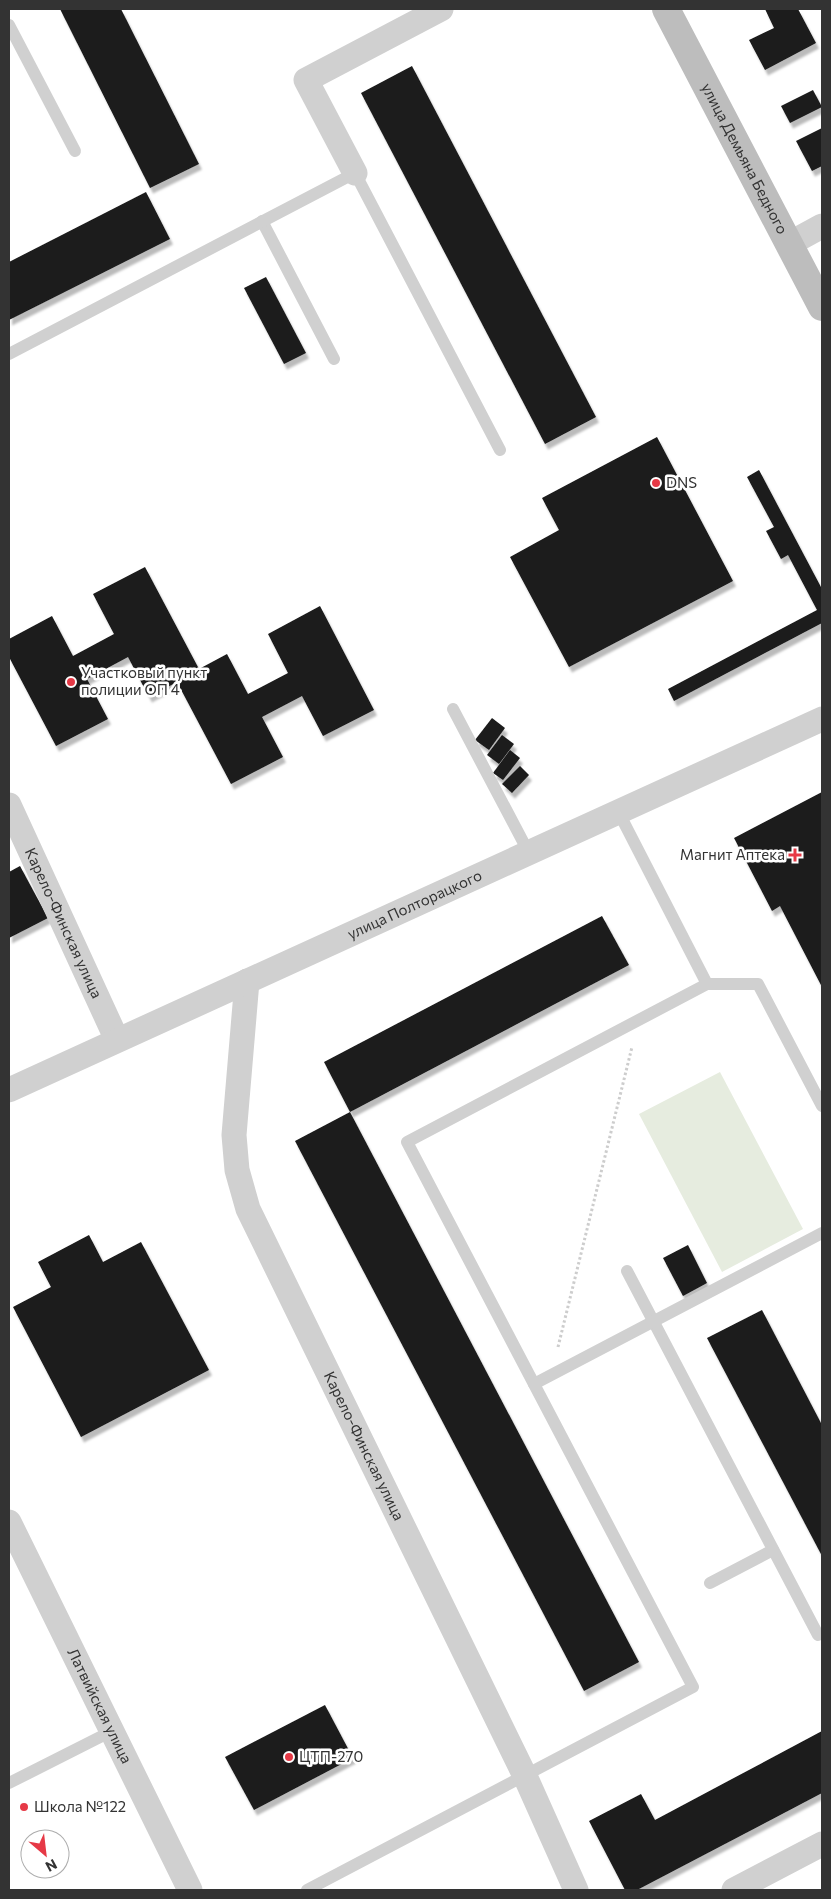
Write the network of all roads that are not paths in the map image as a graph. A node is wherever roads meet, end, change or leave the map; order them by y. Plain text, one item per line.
1 (441, 9) edge
2 (666, 9) edge
3 (9, 25) edge
4 (75, 151) dead end
5 (354, 174) junction
6 (262, 221) junction
7 (822, 226) edge
8 (789, 244) junction
9 (822, 307) edge
10 (9, 354) edge
11 (334, 358) dead end
12 (500, 450) dead end
13 (453, 709) dead end
14 (822, 719) edge
15 (618, 812) junction
16 (11, 818) edge
17 (529, 853) junction
18 (247, 981) junction
19 (708, 984) junction
20 (117, 1040) junction
21 (9, 1090) edge
22 (822, 1106) edge
23 (822, 1233) edge
24 (627, 1271) dead end
25 (654, 1322) junction
26 (534, 1384) junction
27 (9, 1522) edge
28 (773, 1550) junction
29 (710, 1583) dead end
30 (818, 1635) dead end
31 (112, 1731) junction
32 (525, 1776) junction
33 (9, 1783) edge
34 (822, 1844) edge
35 (190, 1890) edge
36 (307, 1890) edge
37 (576, 1890) edge
38 (734, 1890) edge

1 - 5 street
2 - 8 main road, улица Демьяна Бедного
3 - 4 lane
5 - 6 lane
5 - 12 lane
6 - 10 lane
6 - 11 lane
7 - 8 street
8 - 9 main road, улица Демьяна Бедного
13 - 17 lane
14 - 15 street, улица Полторацкого
15 - 17 street, улица Полторацкого
15 - 19 lane
16 - 20 street, Карело-Финская улица
17 - 18 street, улица Полторацкого
18 - 20 street, улица Полторацкого
18 - 32 street, Карело-Финская улица
19 - 22 lane
19 - 26 lane
20 - 21 street, улица Полторацкого
23 - 25 lane
24 - 25 lane
25 - 26 lane
25 - 28 lane
26 - 32 lane
27 - 31 street, Латвийская улица
28 - 29 lane
28 - 30 lane
31 - 33 lane
31 - 35 street, Латвийская улица
32 - 36 lane
32 - 37 street, Карело-Финская улица
34 - 38 street

